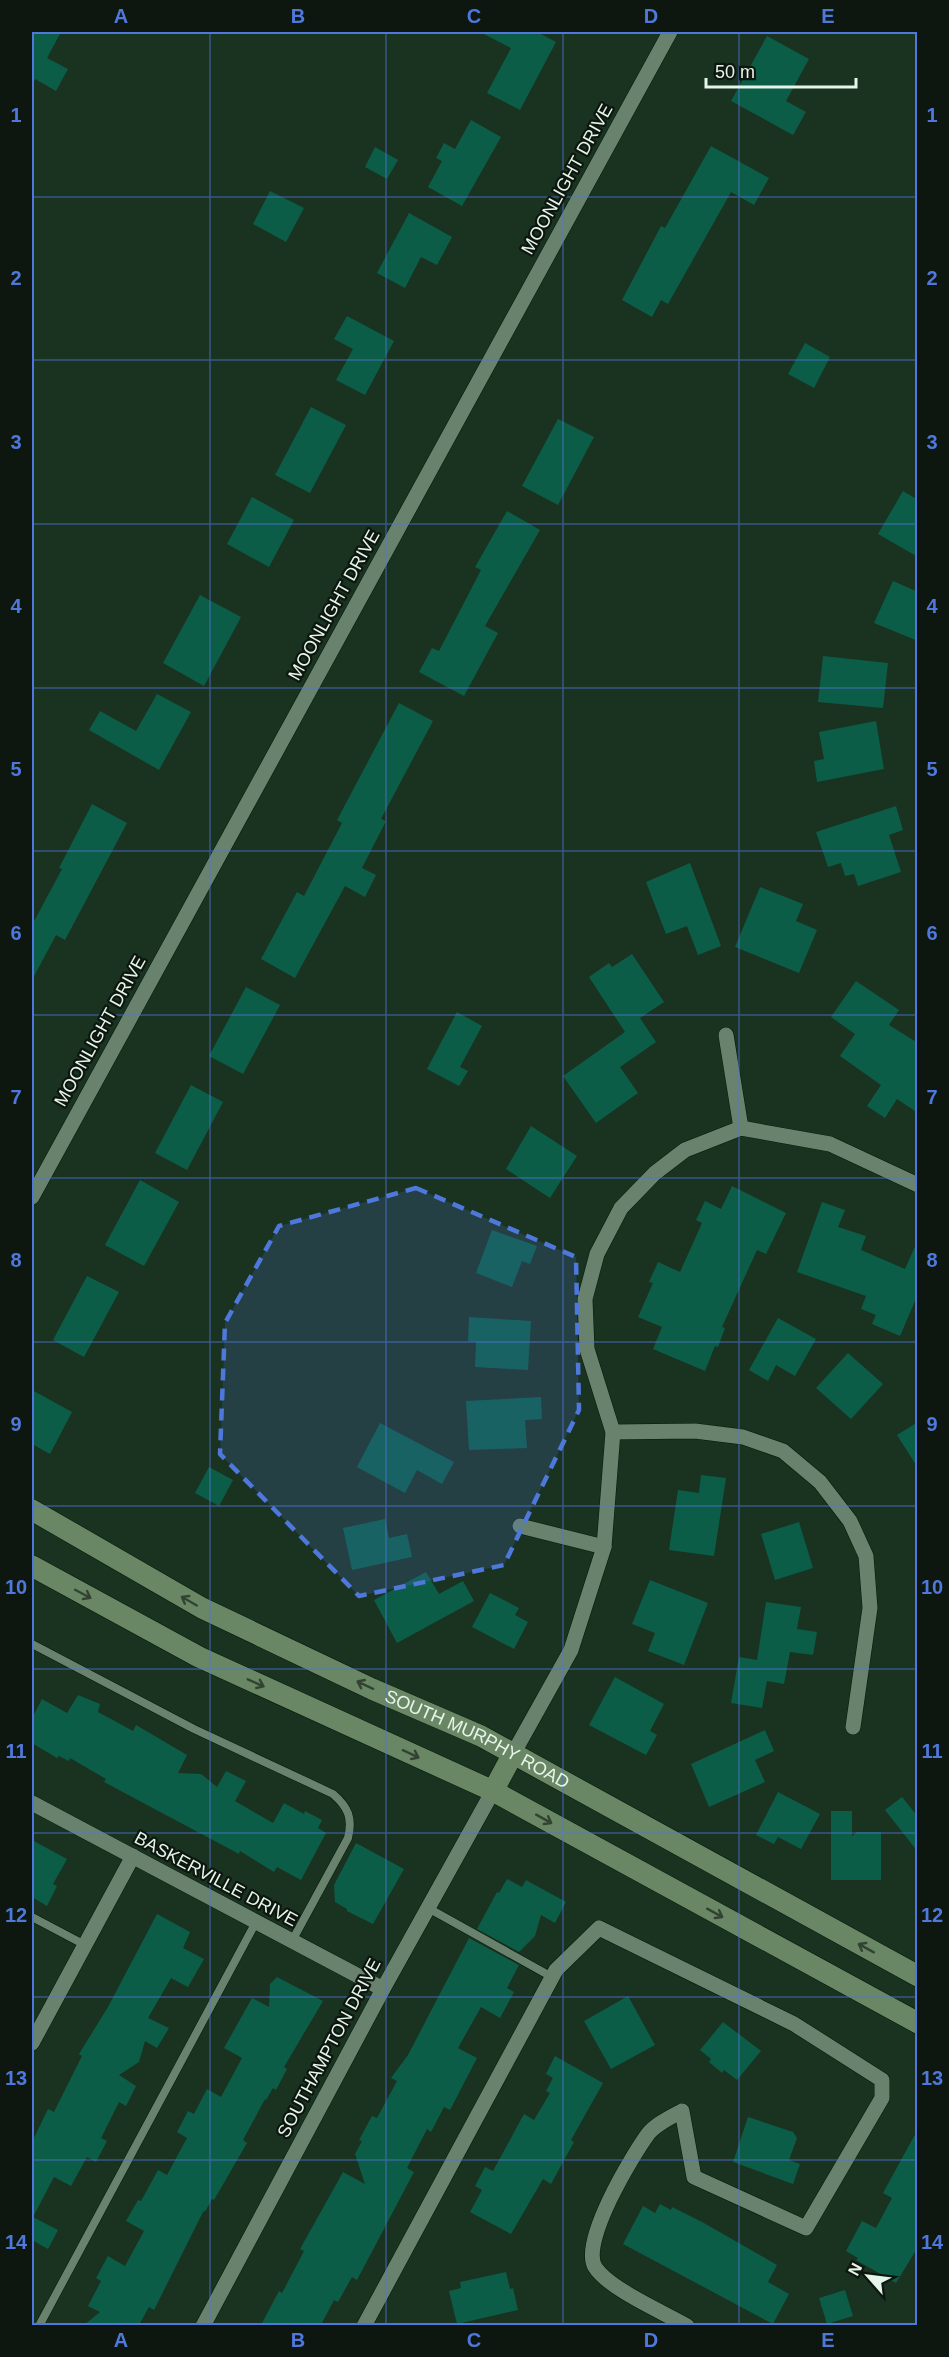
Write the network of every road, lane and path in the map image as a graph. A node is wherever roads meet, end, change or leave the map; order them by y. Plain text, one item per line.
1 (670, 32) edge
2 (726, 1035) dead end
3 (741, 1128) junction
4 (918, 1185) edge
5 (32, 1197) edge
6 (613, 1432) junction
7 (32, 1510) edge
8 (520, 1526) dead end
9 (604, 1547) junction
10 (32, 1566) edge
11 (32, 1644) edge
12 (854, 1727) dead end
13 (513, 1754) junction
14 (493, 1791) junction
15 (32, 1803) edge
16 (133, 1856) junction
17 (428, 1908) junction
18 (32, 1917) edge
19 (256, 1922) junction
20 (292, 1941) junction
21 (85, 1945) junction
22 (918, 1976) edge
23 (552, 1977) junction
24 (383, 1989) junction
25 (918, 2023) edge
26 (32, 2043) edge
27 (370, 2323) edge
28 (39, 2325) edge
29 (203, 2325) edge
30 (687, 2325) edge

1 - 5 street, MOONLIGHT DRIVE
2 - 3 street
3 - 4 street
3 - 6 street
6 - 9 street
6 - 12 street
13 -> 7 main road, SOUTH MURPHY ROAD
8 - 9 street
9 - 13 street
10 -> 14 main road
11 - 20 lane
13 - 14 main road
22 -> 13 main road, SOUTH MURPHY ROAD
14 - 17 street, SOUTHAMPTON DRIVE
14 -> 25 main road
15 - 16 street, BASKERVILLE DRIVE
16 - 19 street, BASKERVILLE DRIVE
16 - 21 street
17 - 23 lane
17 - 24 street, SOUTHAMPTON DRIVE
18 - 21 lane
19 - 20 street, BASKERVILLE DRIVE
19 - 28 lane
20 - 24 street, BASKERVILLE DRIVE
21 - 26 street
23 - 27 street
23 - 30 street
24 - 29 street, SOUTHAMPTON DRIVE

